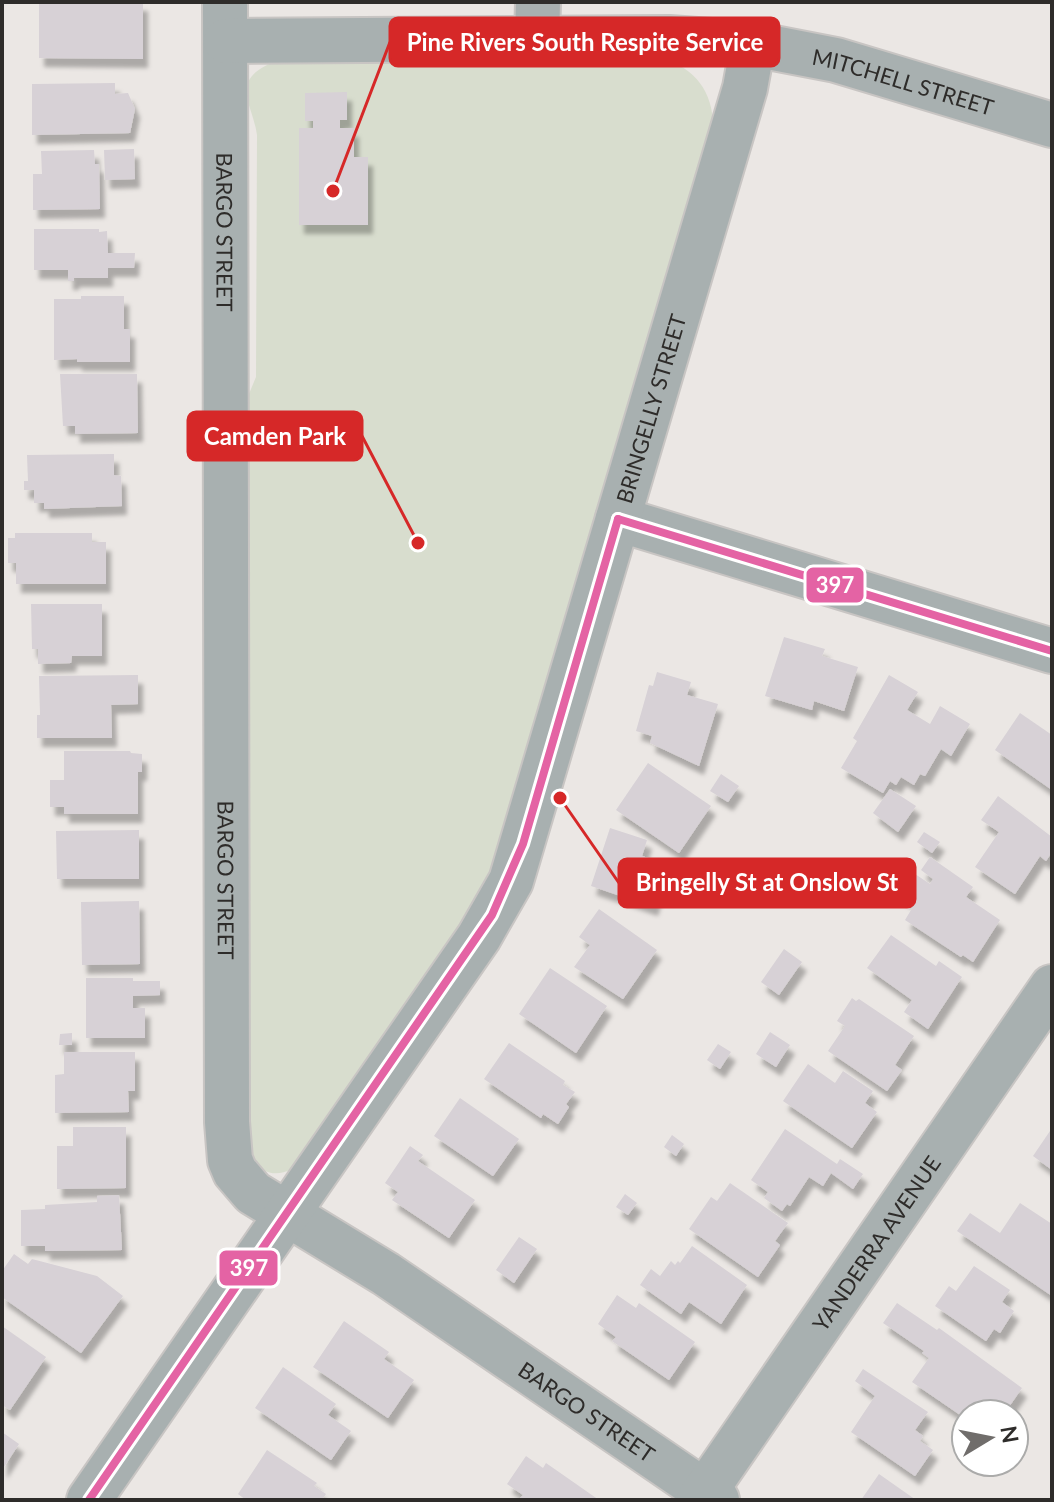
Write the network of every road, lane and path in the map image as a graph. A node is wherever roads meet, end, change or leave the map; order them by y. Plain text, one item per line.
1 (538, 20) edge
2 (226, 22) edge
3 (753, 44) junction
4 (1052, 125) edge
5 (618, 519) junction
6 (1052, 651) edge
7 (1052, 987) edge
8 (287, 1214) junction
9 (707, 1497) edge
10 (89, 1500) edge

1 - 2 street, MITCHELL STREET
1 - 3 street, MITCHELL STREET
2 - 8 street, BARGO STREET
3 - 4 street, MITCHELL STREET
3 - 5 street, BRINGELLY STREET
5 - 6 street
5 - 8 street, BRINGELLY STREET
7 - 9 street, YANDERRA AVENUE
8 - 9 street, BARGO STREET
8 - 10 street, BRINGELLY STREET

